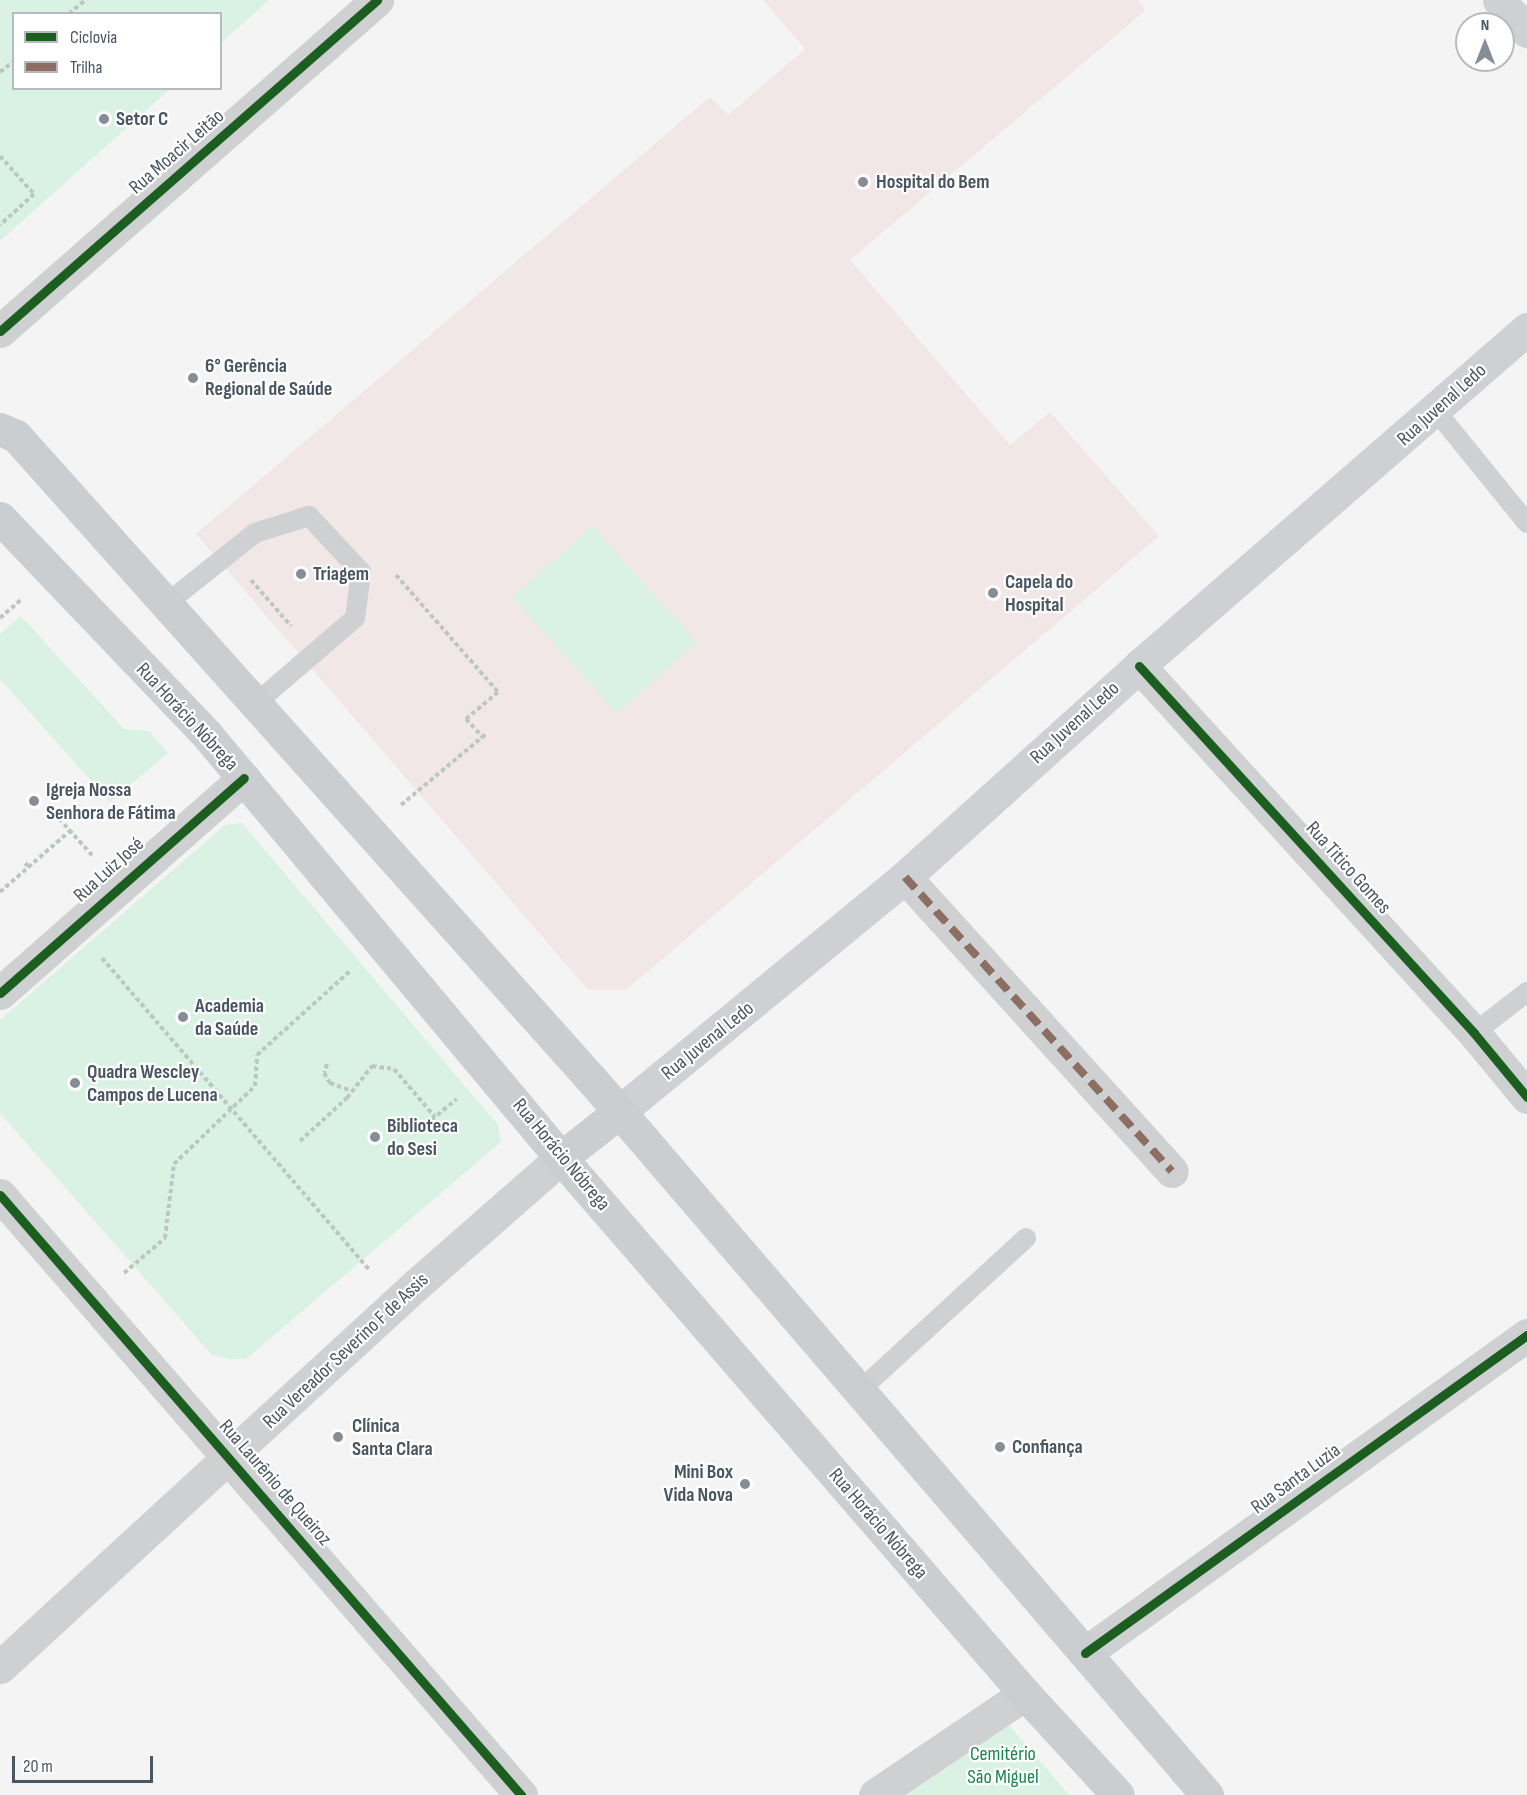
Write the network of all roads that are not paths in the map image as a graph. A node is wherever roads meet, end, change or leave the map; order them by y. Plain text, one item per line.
1 (377, 0) edge
2 (1499, 0) edge
3 (1527, 31) edge
4 (1527, 329) edge
5 (0, 331) edge
6 (1436, 411) junction
7 (0, 429) edge
8 (0, 518) edge
9 (1527, 523) edge
10 (167, 603) junction
11 (1139, 666) junction
12 (254, 705) junction
13 (244, 778) junction
14 (905, 877) junction
15 (1527, 992) edge
16 (0, 993) edge
17 (1474, 1033) junction
18 (1527, 1097) edge
19 (628, 1123) junction
20 (561, 1158) junction
21 (1172, 1171) dead end
22 (0, 1195) edge
23 (1026, 1238) dead end
24 (1527, 1335) edge
25 (858, 1392) junction
26 (231, 1459) junction
27 (1085, 1653) junction
28 (0, 1667) edge
29 (1025, 1694) junction
30 (521, 1795) edge
31 (875, 1795) edge
32 (1118, 1795) edge
33 (1208, 1795) edge

1 - 5 street, Rua Moacir Leitão
2 - 3 street
4 - 6 main road, Rua Juvenal Ledo
6 - 9 lane
6 - 11 main road, Rua Juvenal Ledo
7 - 10 main road
8 - 13 main road, Rua Horácio Nóbrega
10 - 12 main road
10 - 12 lane
11 - 14 main road, Rua Juvenal Ledo
11 - 17 street, Rua Titico Gomes
12 - 19 main road
13 - 16 street, Rua Luiz José
13 - 20 main road, Rua Horácio Nóbrega
14 - 19 main road, Rua Juvenal Ledo
14 - 21 street
15 - 17 lane
17 - 18 street, Rua Titico Gomes
19 - 20 main road
19 - 25 main road
20 - 26 street, Rua Vereador Severino F de Assis
20 - 29 main road, Rua Horácio Nóbrega
22 - 26 street, Rua Laurênio de Queiroz
23 - 25 lane
24 - 27 street, Rua Santa Luzia
25 - 27 main road
26 - 28 street, Rua Vereador Severino F de Assis
26 - 30 street, Rua Laurênio de Queiroz
27 - 33 main road
29 - 31 street
29 - 32 main road, Rua Horácio Nóbrega

